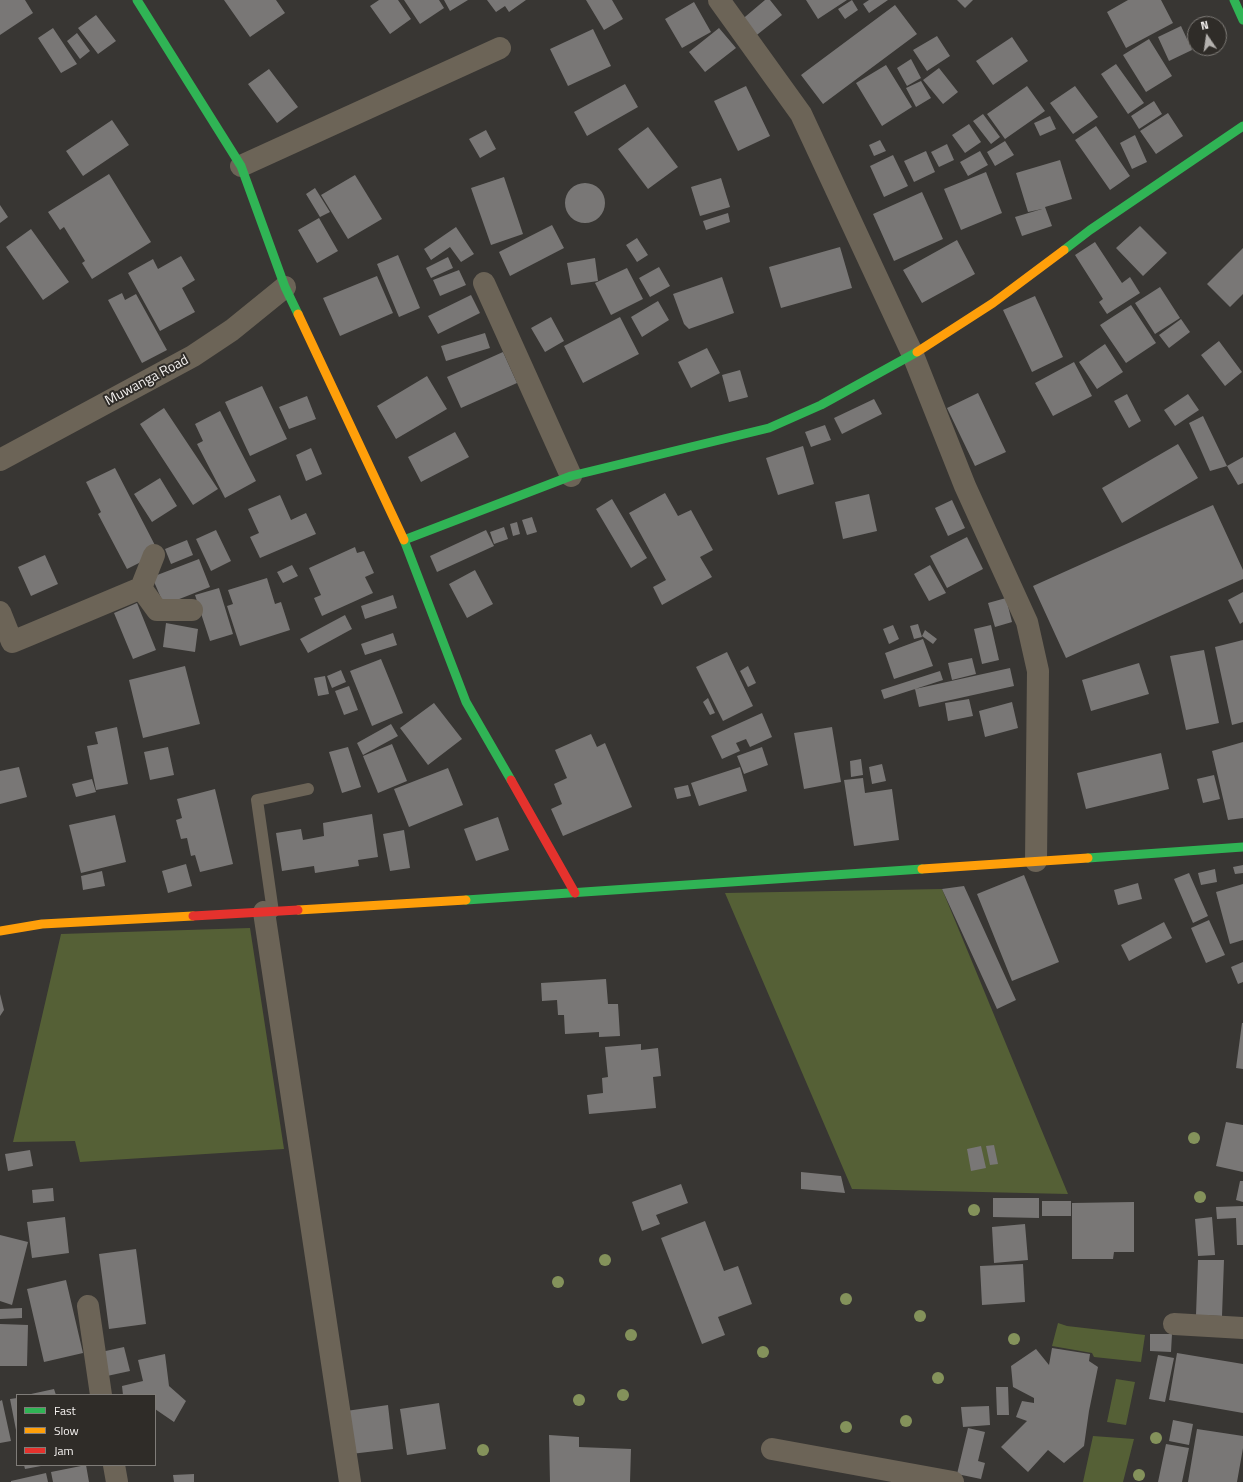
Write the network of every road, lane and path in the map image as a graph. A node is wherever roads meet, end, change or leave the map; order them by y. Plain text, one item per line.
1 (137, 0) edge
2 (719, 0) edge
3 (1234, 0) edge
4 (1243, 20) edge
5 (500, 48) dead end
6 (1243, 126) edge
7 (241, 166) junction
8 (484, 284) dead end
9 (285, 287) junction
10 (913, 355) junction
11 (0, 460) edge
12 (571, 476) junction
13 (404, 540) junction
14 (154, 555) dead end
15 (141, 588) junction
16 (192, 610) dead end
17 (0, 612) edge
18 (308, 789) dead end
19 (1243, 847) edge
20 (1036, 861) junction
21 (575, 893) junction
22 (268, 912) junction
23 (0, 931) edge
24 (88, 1306) dead end
25 (1174, 1324) dead end
26 (1243, 1328) edge
27 (101, 1394) edge
28 (772, 1449) dead end
29 (114, 1466) edge
30 (117, 1482) edge
31 (350, 1482) edge
32 (952, 1482) edge

1 - 7 street
2 - 10 street
3 - 4 street
5 - 7 street
6 - 10 street
7 - 9 street
8 - 12 street
9 - 11 street, Muwanga Road
9 - 13 street
10 - 12 street
10 - 20 street
12 - 13 street
13 - 21 street
14 - 15 street
15 - 16 street
15 - 17 street
18 - 22 lane
19 - 20 street
20 - 21 street
21 - 22 street
22 - 23 street
22 - 31 street
24 - 27 street
25 - 26 street
28 - 32 street
29 - 30 street

